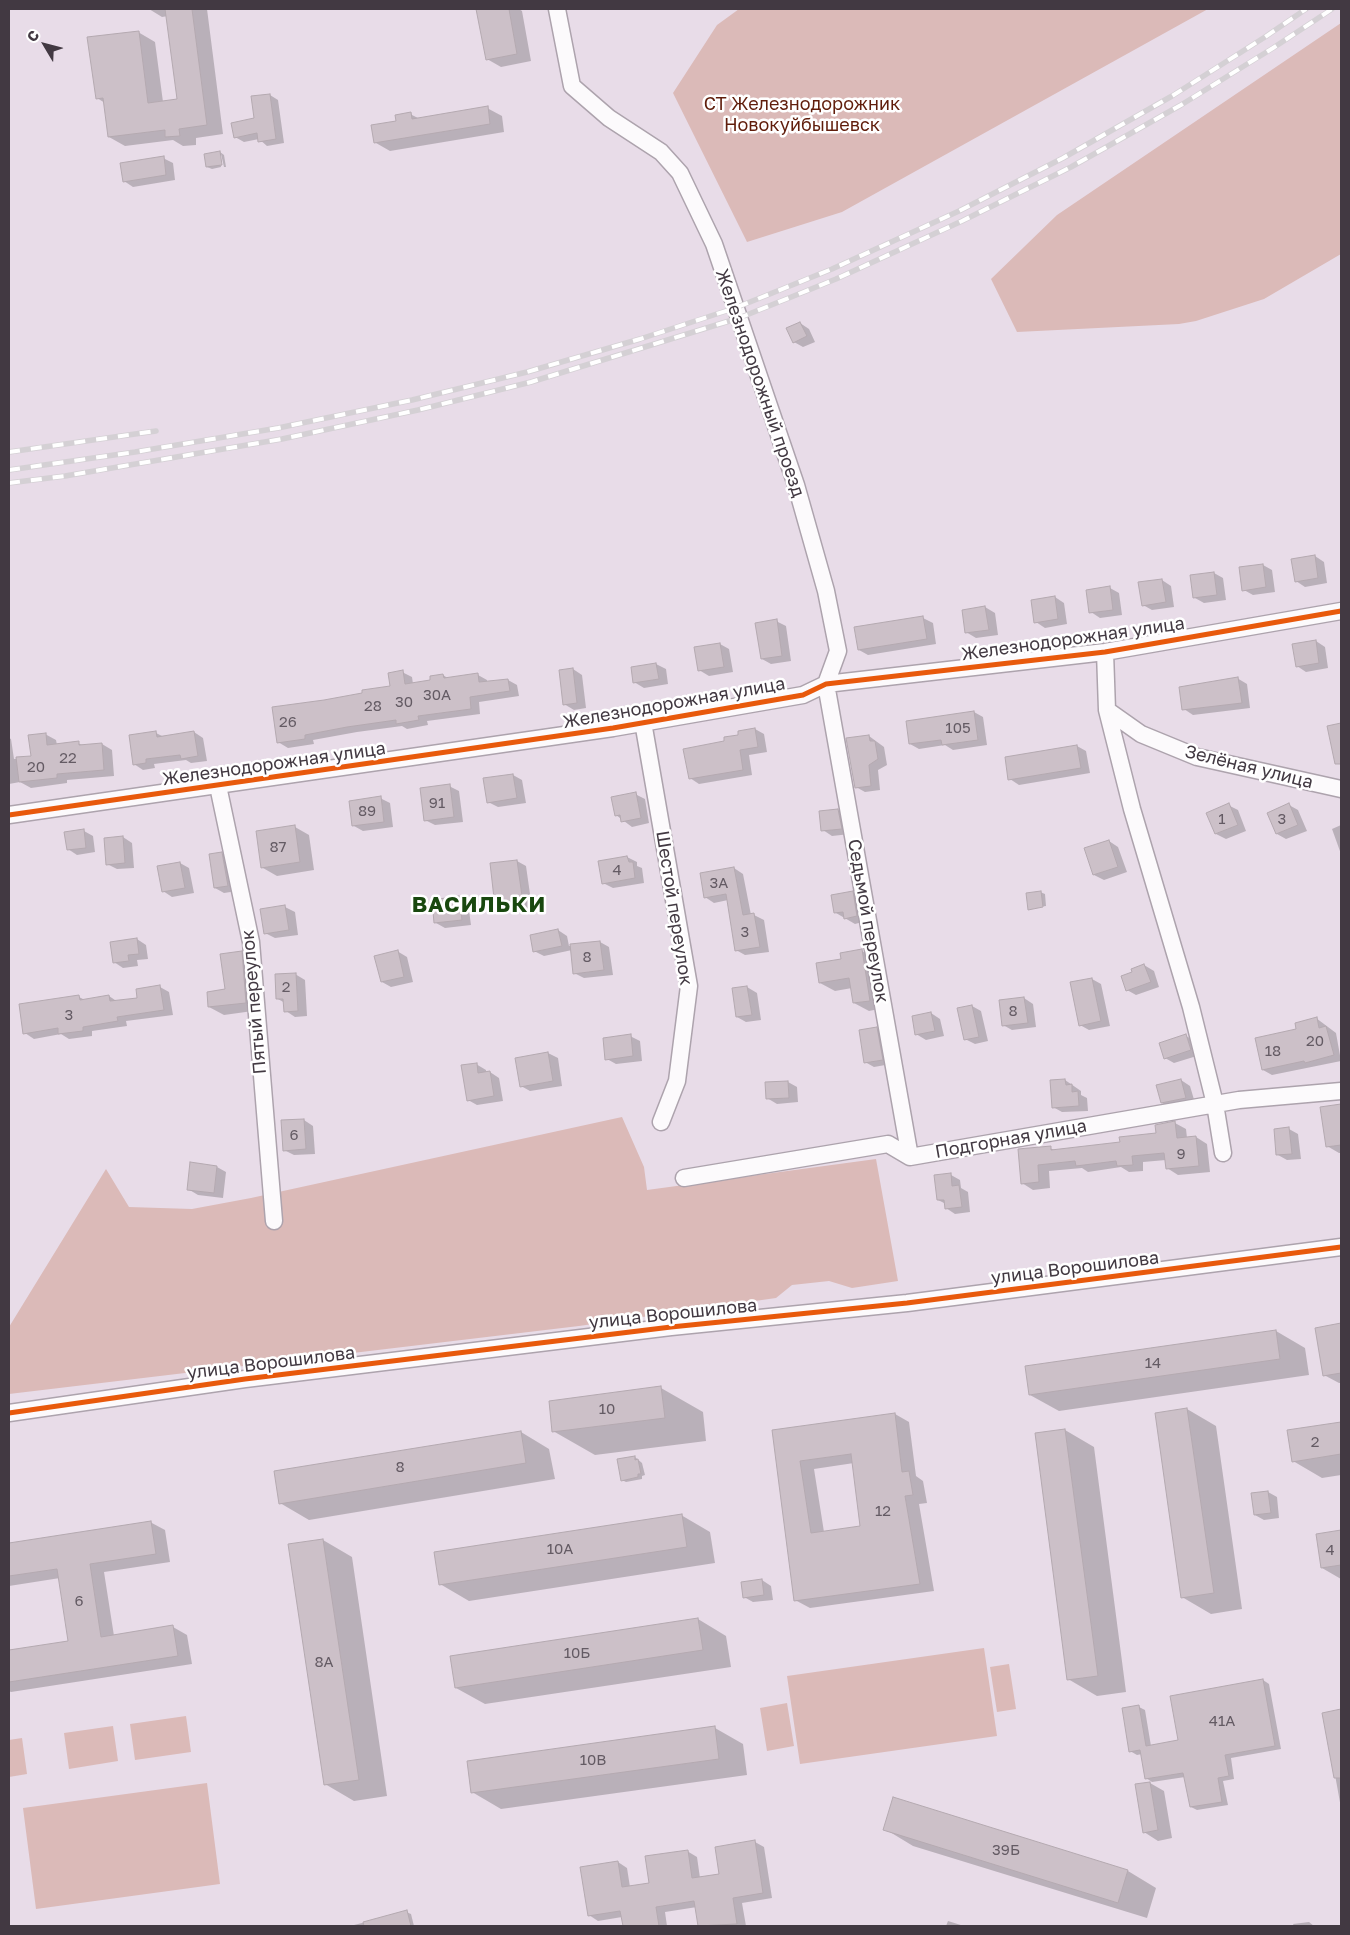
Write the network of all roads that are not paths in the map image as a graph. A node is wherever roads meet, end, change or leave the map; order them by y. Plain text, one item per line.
1 (557, 9) edge
2 (1341, 611) edge
3 (1105, 652) junction
4 (826, 684) junction
5 (1107, 710) junction
6 (643, 722) junction
7 (218, 786) junction
8 (1341, 789) edge
9 (9, 815) edge
10 (1341, 1091) edge
11 (1215, 1104) junction
12 (661, 1122) dead end
13 (1223, 1153) dead end
14 (910, 1157) junction
15 (684, 1178) dead end
16 (274, 1221) dead end
17 (1341, 1247) edge
18 (9, 1413) edge

1 - 4 street, Железнодорожный проезд
2 - 3 street, Железнодорожная улица
3 - 4 street, Железнодорожная улица
3 - 5 street
4 - 6 street, Железнодорожная улица
4 - 14 street, Седьмой переулок
5 - 8 street, Зелёная улица
5 - 11 street
6 - 7 street, Железнодорожная улица
6 - 12 street, Шестой переулок
7 - 9 street, Железнодорожная улица
7 - 16 street, Пятый переулок
10 - 11 street, Подгорная улица
11 - 13 street
11 - 14 street, Подгорная улица
14 - 15 street, Подгорная улица
17 - 18 street, улица Ворошилова

